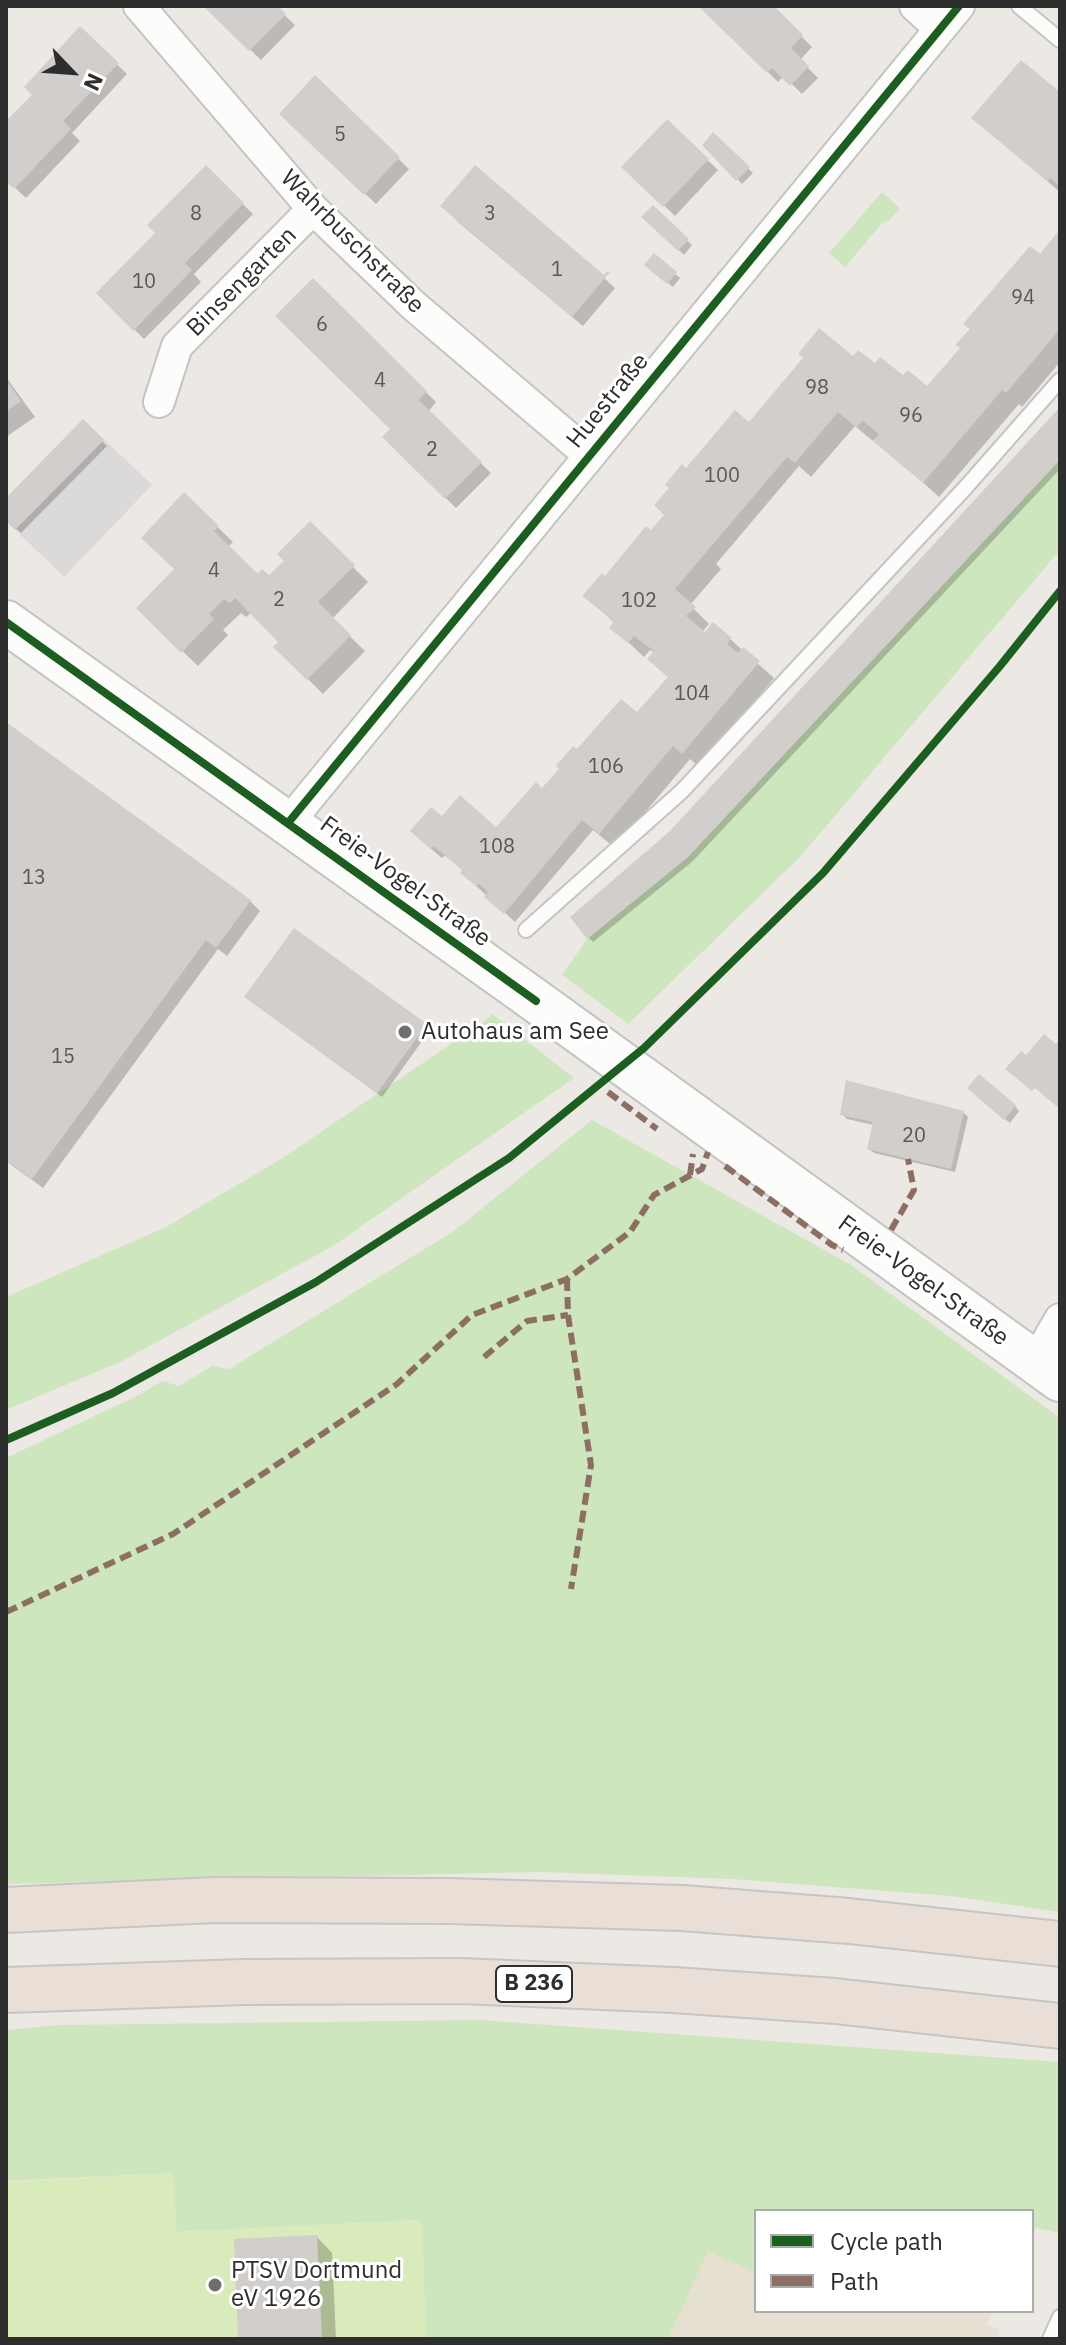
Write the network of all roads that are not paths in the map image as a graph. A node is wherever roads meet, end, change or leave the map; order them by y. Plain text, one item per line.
1 (139, 6) edge
2 (915, 6) edge
3 (1019, 6) edge
4 (950, 18) edge
5 (1060, 40) edge
6 (313, 209) junction
7 (1060, 380) edge
8 (159, 402) dead end
9 (589, 455) junction
10 (6, 622) edge
11 (288, 823) junction
12 (526, 930) dead end
13 (1060, 1319) edge
14 (1047, 1371) edge
15 (6, 1910) edge
16 (1060, 1944) edge
17 (6, 1990) edge
18 (1060, 2026) edge
19 (1060, 2317) edge
20 (1050, 2339) edge

1 - 6 street, Wahrbuschstraße
2 - 4 street
3 - 5 lane
4 - 9 street, Huestraße
6 - 8 street, Binsengarten
6 - 9 street, Wahrbuschstraße
7 - 12 lane
9 - 11 street, Huestraße
10 - 11 street, Freie-Vogel-Straße
11 - 14 street, Freie-Vogel-Straße
13 - 14 street
15 - 16 highway
17 - 18 highway, B 236
19 - 20 lane

